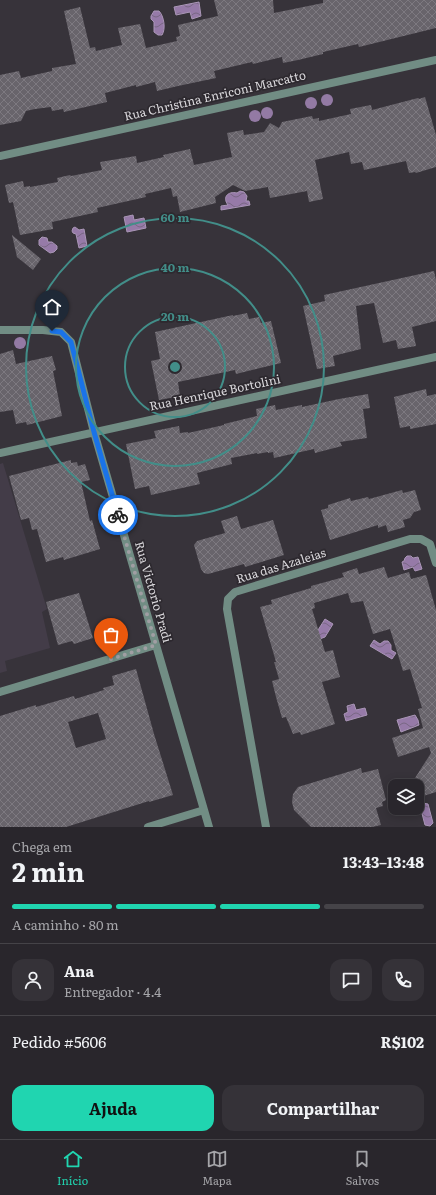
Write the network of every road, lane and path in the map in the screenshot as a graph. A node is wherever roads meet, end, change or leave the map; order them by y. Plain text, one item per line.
1 (436, 60) edge
2 (0, 156) edge
3 (0, 330) edge
4 (436, 357) edge
5 (94, 432) junction
6 (0, 453) edge
7 (436, 563) edge
8 (156, 645) junction
9 (0, 692) edge
10 (204, 810) junction
11 (148, 827) edge
12 (209, 827) edge
13 (266, 827) edge

1 - 2 street, Rua Christina Enriconi Marcatto
3 - 5 street, Rua Victorio Pradi
4 - 5 street, Rua Henrique Bortolini
5 - 6 street, Rua Henrique Bortolini
5 - 8 street, Rua Victorio Pradi
7 - 13 street, Rua das Azaleias
8 - 9 street
8 - 10 street, Rua Victorio Pradi
10 - 11 street
10 - 12 street, Rua Victorio Pradi

